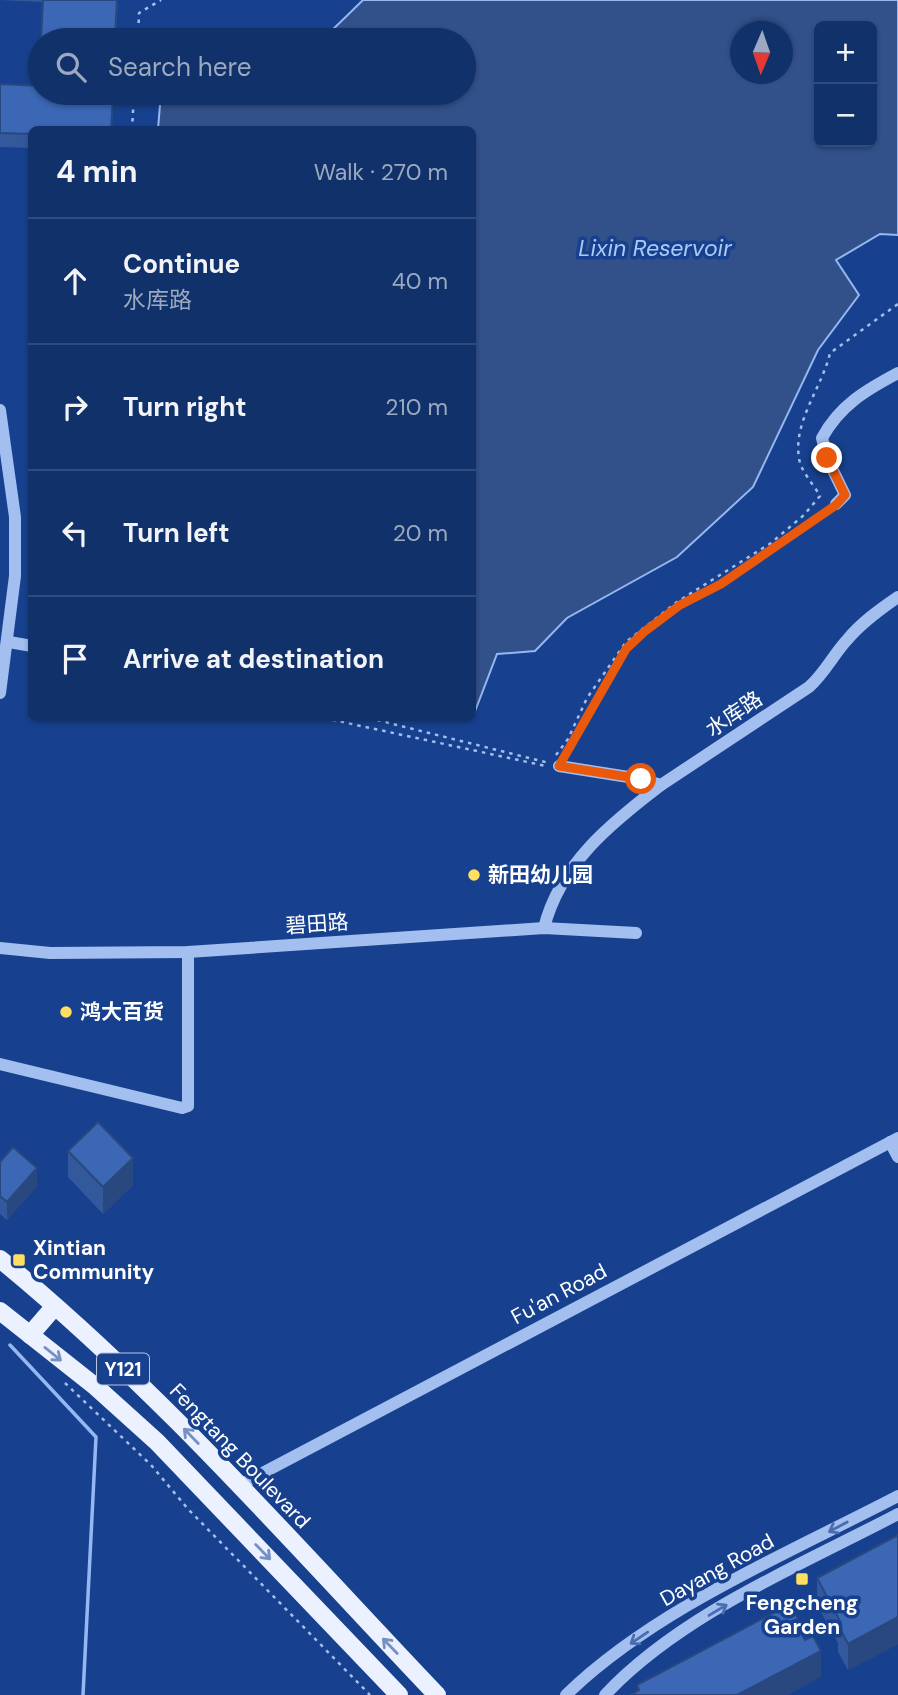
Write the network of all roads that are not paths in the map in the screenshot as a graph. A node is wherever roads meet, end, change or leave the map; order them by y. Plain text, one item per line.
1 (898, 373) edge
2 (0, 410) edge
3 (836, 505) road end
4 (898, 597) edge
5 (9, 642) junction
6 (28, 645) edge
7 (0, 693) edge
8 (555, 764) road end
9 (661, 785) junction
10 (544, 928) junction
11 (636, 933) dead end
12 (0, 948) edge
13 (188, 952) junction
14 (0, 1064) edge
15 (894, 1140) edge
16 (898, 1157) edge
17 (0, 1259) edge
18 (55, 1306) junction
19 (0, 1311) edge
20 (30, 1335) junction
21 (238, 1486) junction
22 (898, 1496) edge
23 (898, 1514) edge
24 (399, 1695) edge
25 (437, 1695) edge
26 (566, 1695) edge
27 (605, 1695) edge

1 - 3 street
2 - 5 street
4 - 9 street, 水库路
5 - 6 street
5 - 7 street
8 - 9 street
9 - 10 street, 水库路
10 - 11 street, 碧田路
10 - 13 street, 碧田路
12 - 13 street, 碧田路
13 - 14 street
15 - 16 street
15 - 21 street, Fu'an Road
17 - 18 main road, Fengtang Boulevard / Y121
18 - 20 main road
21 -> 18 main road, Fengtang Boulevard / Y121
19 - 20 main road, Y121
20 -> 24 main road, Y121
25 -> 21 main road, Fengtang Boulevard / Y121
22 -> 26 street, Dayang Road
27 -> 23 street, Dayang Road

